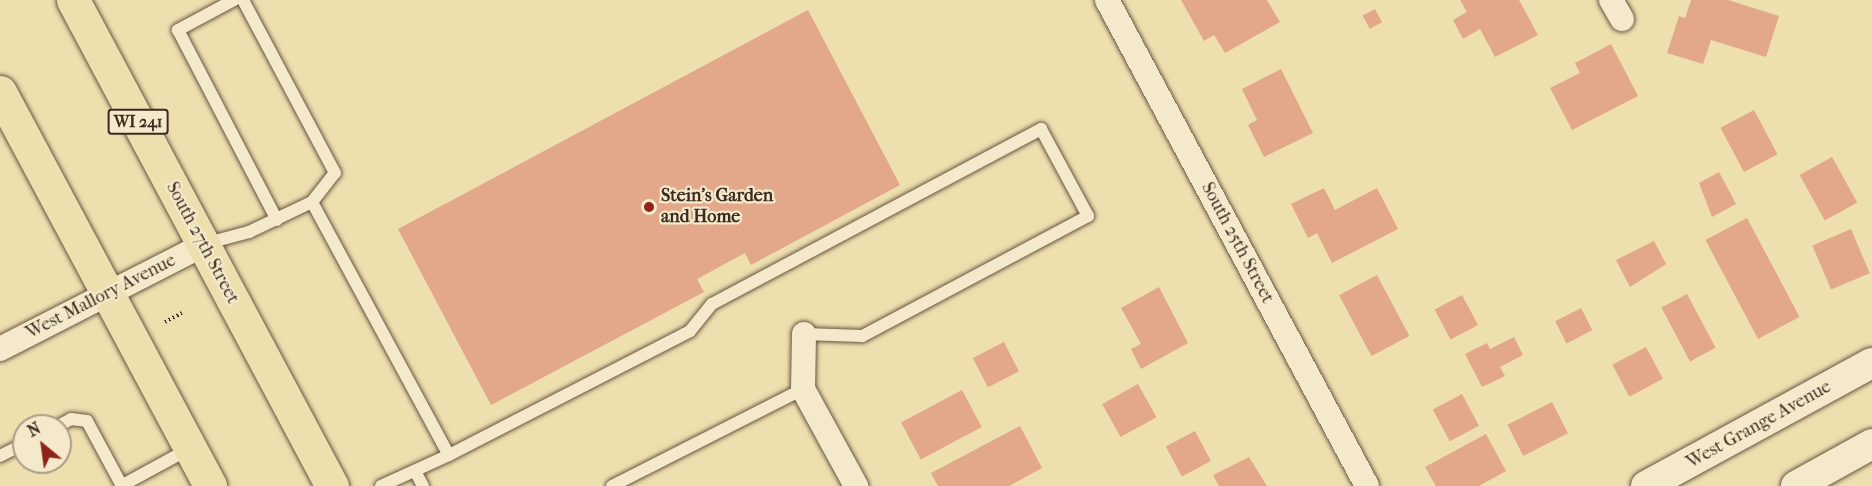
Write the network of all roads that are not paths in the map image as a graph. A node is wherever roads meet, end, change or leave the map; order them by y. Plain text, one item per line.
1 (73, 0) edge
2 (234, 0) edge
3 (243, 0) edge
4 (1107, 0) edge
5 (0, 92) edge
6 (312, 202) junction
7 (277, 220) junction
8 (203, 245) junction
9 (106, 294) junction
10 (804, 334) joint
11 (0, 349) edge
12 (1872, 363) edge
13 (803, 388) junction
14 (72, 419) edge
15 (1872, 444) edge
16 (449, 455) junction
17 (415, 471) junction
18 (205, 472) edge
19 (122, 486) edge
20 (332, 486) edge
21 (381, 486) edge
22 (423, 486) edge
23 (612, 486) edge
24 (856, 486) edge
25 (1367, 486) edge
26 (1646, 486) edge
27 (1796, 486) edge

1 - 8 main road, South 27th Street / WI 241
2 - 7 lane
3 - 6 lane
4 - 25 street, South 25th Street
5 - 9 main road
6 - 7 lane
6 - 16 lane
7 - 8 lane
8 - 9 street, West Mallory Avenue
8 - 20 main road, South 27th Street / WI 241
9 - 11 street, West Mallory Avenue
9 - 18 main road
10 - 13 street
10 - 16 lane
12 - 26 street, West Grange Avenue
13 - 23 lane
13 - 24 street
14 - 19 lane
15 - 27 street
16 - 17 lane
17 - 21 lane
17 - 22 lane
18 - 19 lane

